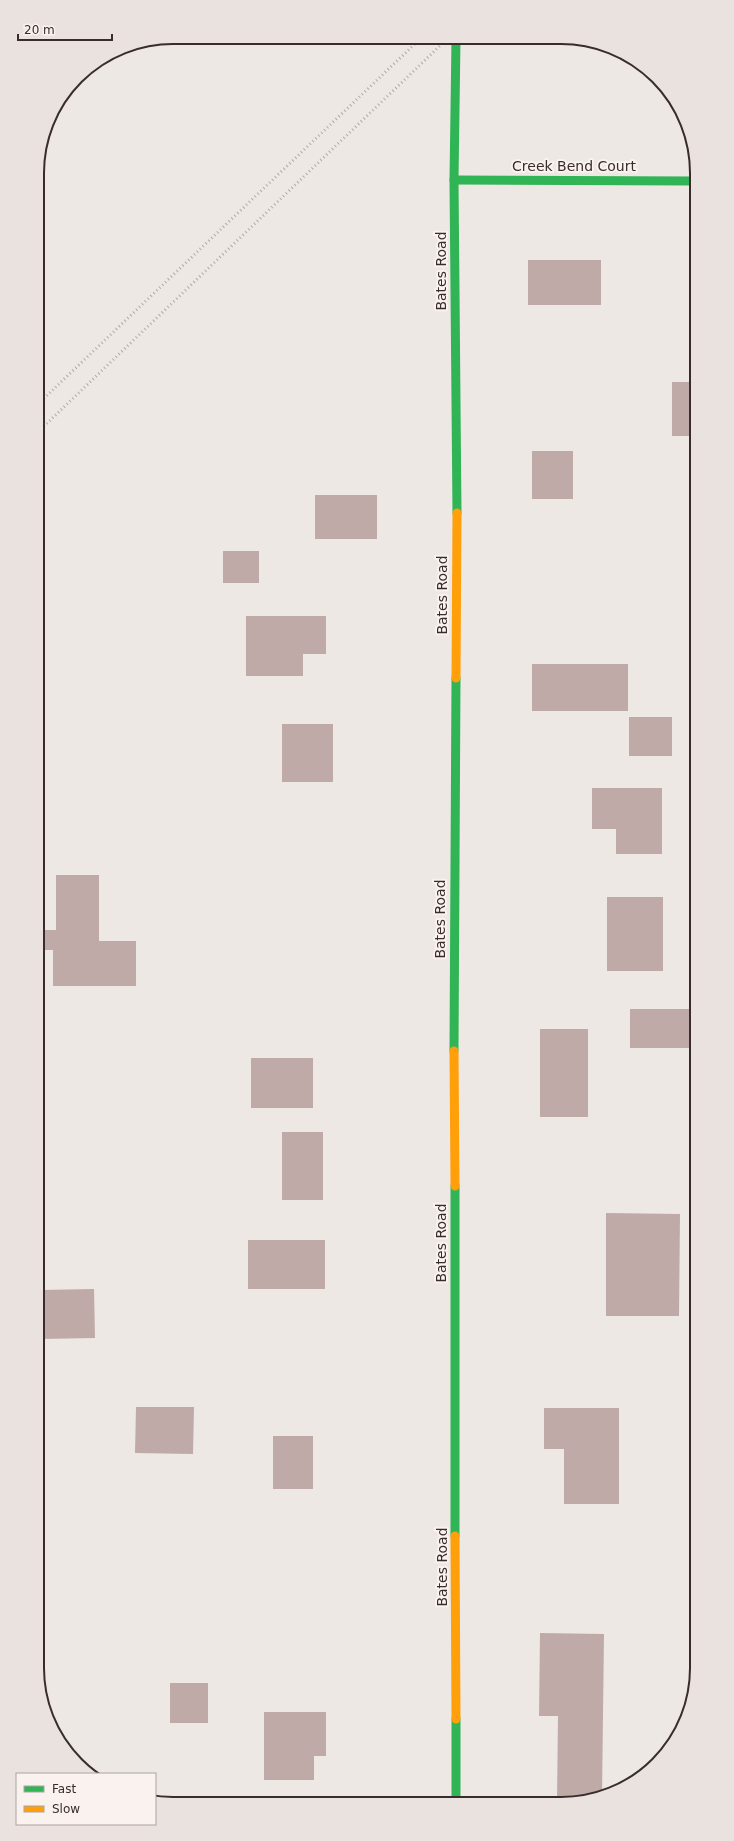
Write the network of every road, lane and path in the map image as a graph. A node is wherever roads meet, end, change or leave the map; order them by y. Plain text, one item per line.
1 (456, 44) edge
2 (454, 180) junction
3 (690, 181) edge
4 (456, 1797) edge

1 - 2 street, Bates Road
2 - 3 street, Creek Bend Court
2 - 4 street, Bates Road

